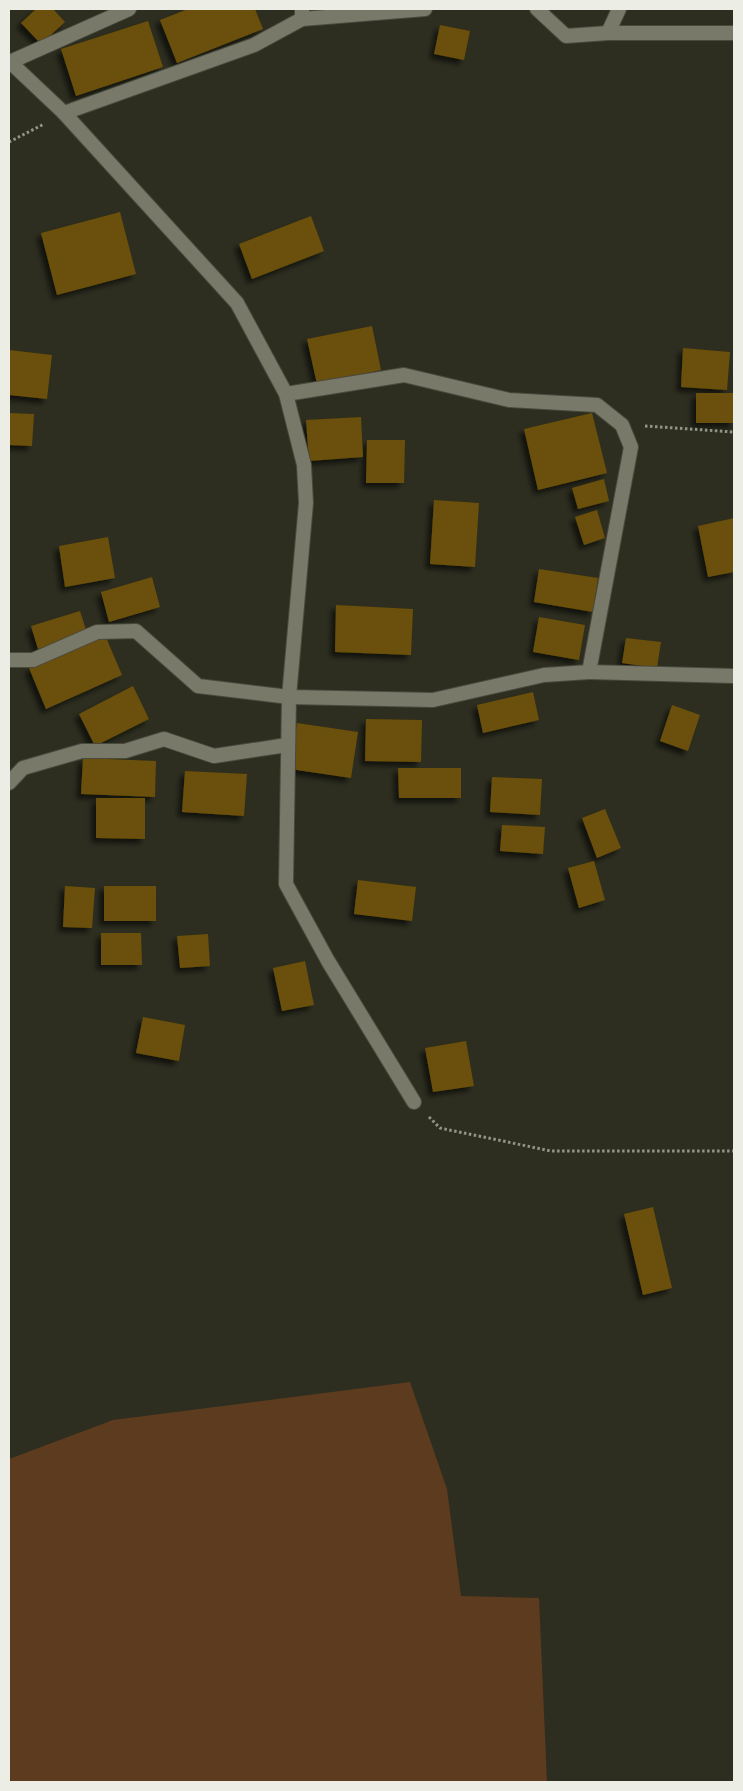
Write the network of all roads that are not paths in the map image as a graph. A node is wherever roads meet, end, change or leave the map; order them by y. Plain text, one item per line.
1 (129, 9) edge
2 (425, 9) edge
3 (537, 9) edge
4 (619, 9) edge
5 (302, 14) edge
6 (608, 33) junction
7 (734, 33) edge
8 (10, 61) edge
9 (64, 113) junction
10 (286, 394) junction
11 (9, 660) edge
12 (590, 672) junction
13 (734, 676) edge
14 (289, 696) junction
15 (287, 745) junction
16 (9, 783) edge
17 (414, 1102) road end

1 - 8 street
2 - 5 street
3 - 6 street
4 - 6 street
5 - 9 street
6 - 7 street
8 - 9 street
9 - 10 street
10 - 12 street
10 - 14 street
11 - 14 street
12 - 13 street
12 - 14 street
14 - 15 street
15 - 16 street
15 - 17 street

